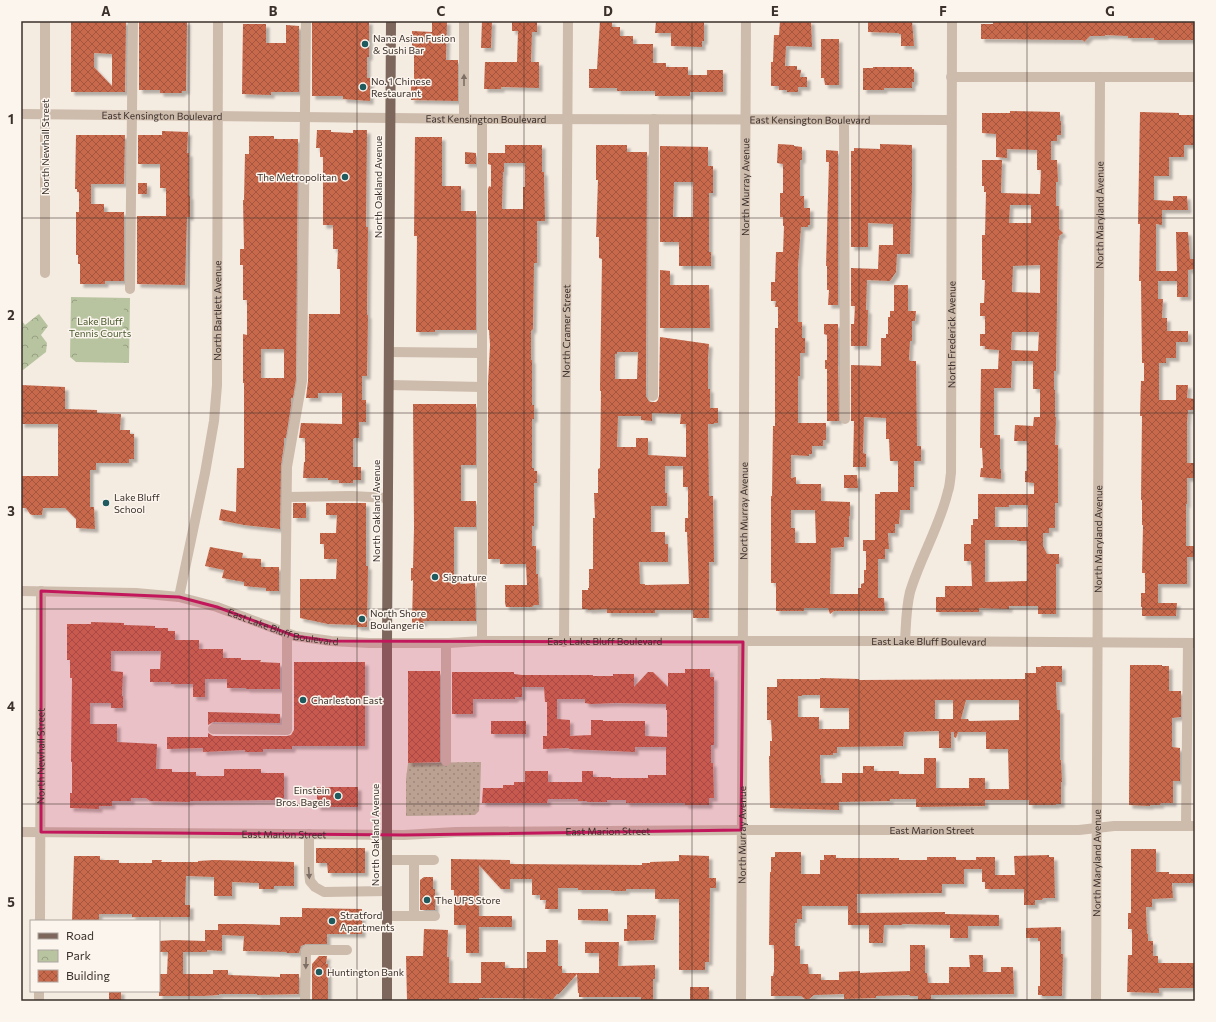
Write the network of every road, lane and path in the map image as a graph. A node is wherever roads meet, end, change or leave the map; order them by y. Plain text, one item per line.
1 (45, 21) edge
2 (133, 21) edge
3 (218, 21) edge
4 (306, 21) edge
5 (391, 21) edge
6 (464, 21) edge
7 (568, 21) edge
8 (746, 21) edge
9 (952, 21) edge
10 (951, 77) junction
11 (1100, 77) junction
12 (1195, 77) edge
13 (21, 114) edge
14 (45, 114) junction
15 (132, 115) junction
16 (217, 116) junction
17 (305, 117) junction
18 (390, 118) junction
19 (464, 119) junction
20 (482, 119) junction
21 (567, 119) junction
22 (654, 119) junction
23 (746, 119) junction
24 (844, 120) junction
25 (951, 120) junction
26 (45, 274) dead end
27 (130, 289) dead end
28 (390, 352) junction
29 (482, 353) junction
30 (389, 385) junction
31 (482, 387) junction
32 (653, 396) dead end
33 (845, 419) dead end
34 (287, 497) junction
35 (388, 498) junction
36 (21, 591) edge
37 (41, 591) junction
38 (179, 597) junction
39 (286, 634) junction
40 (482, 641) junction
41 (906, 641) junction
42 (564, 642) junction
43 (743, 642) junction
44 (1097, 642) junction
45 (387, 643) junction
46 (446, 643) junction
47 (1191, 643) edge
48 (213, 729) dead end
49 (446, 761) dead end
50 (1191, 826) edge
51 (1096, 828) junction
52 (741, 830) junction
53 (21, 832) edge
54 (41, 832) junction
55 (309, 834) junction
56 (387, 834) junction
57 (387, 860) junction
58 (414, 860) junction
59 (434, 860) dead end
60 (387, 891) junction
61 (388, 916) junction
62 (414, 916) junction
63 (435, 916) dead end
64 (40, 920) edge
65 (347, 950) dead end
66 (305, 1001) edge
67 (387, 1001) edge
68 (741, 1001) edge
69 (1096, 1001) edge

1 - 14 street, North Newhall Street
2 - 15 street
3 - 16 street, North Bartlett Avenue
4 - 17 street
5 - 18 main road, North Oakland Avenue
19 -> 6 street
7 - 21 street, North Cramer Street
8 - 23 street, North Murray Avenue
9 - 10 street, North Frederick Avenue
10 - 11 street
10 - 25 street, North Frederick Avenue
11 - 12 street
11 - 44 street, North Maryland Avenue
13 - 14 street, East Kensington Boulevard
14 - 15 street, East Kensington Boulevard
14 - 26 street, North Newhall Street
15 - 16 street, East Kensington Boulevard
15 - 27 street
16 - 17 street, East Kensington Boulevard
16 - 38 street, North Bartlett Avenue
17 - 18 street, East Kensington Boulevard
17 - 34 street
18 - 19 street, East Kensington Boulevard
18 - 28 main road, North Oakland Avenue
19 - 20 street, East Kensington Boulevard
20 - 21 street, East Kensington Boulevard
20 - 29 street
21 - 22 street, East Kensington Boulevard
21 - 42 street, North Cramer Street
22 - 23 street, East Kensington Boulevard
22 - 32 street
23 - 24 street, East Kensington Boulevard
23 - 43 street, North Murray Avenue
24 - 25 street, East Kensington Boulevard
24 - 33 street
25 - 41 street, North Frederick Avenue
28 - 29 street
28 - 30 main road, North Oakland Avenue
29 - 31 street
30 - 31 street
30 - 35 main road, North Oakland Avenue
31 - 40 street
34 - 35 street
34 - 39 street
35 - 45 main road, North Oakland Avenue
36 - 37 street, East Lake Bluff Boulevard
37 - 38 street, East Lake Bluff Boulevard
37 - 54 street, North Newhall Street
38 - 39 street, East Lake Bluff Boulevard
39 - 45 street, East Lake Bluff Boulevard
39 - 48 street
40 - 42 street, East Lake Bluff Boulevard
40 - 46 street, East Lake Bluff Boulevard
41 - 43 street, East Lake Bluff Boulevard
41 - 44 street, East Lake Bluff Boulevard
42 - 43 street, East Lake Bluff Boulevard
43 - 52 street, North Murray Avenue
44 - 47 street, East Lake Bluff Boulevard
44 - 51 street, North Maryland Avenue
45 - 46 street, East Lake Bluff Boulevard
45 - 56 main road, North Oakland Avenue
46 - 49 street
47 - 50 street
50 - 51 street, East Marion Street
51 - 52 street, East Marion Street
51 - 69 street, North Maryland Avenue
52 - 56 street, East Marion Street
52 - 68 street, North Murray Avenue
53 - 54 street, East Marion Street
54 - 55 street, East Marion Street
54 - 64 street, North Newhall Street
55 - 56 street, East Marion Street
55 -> 60 street
56 - 57 main road, North Oakland Avenue
57 - 58 street
57 - 60 main road, North Oakland Avenue
58 - 59 street
58 - 62 street
60 - 61 main road, North Oakland Avenue
61 - 62 street
61 - 67 main road, North Oakland Avenue
62 - 63 street
65 -> 66 street

